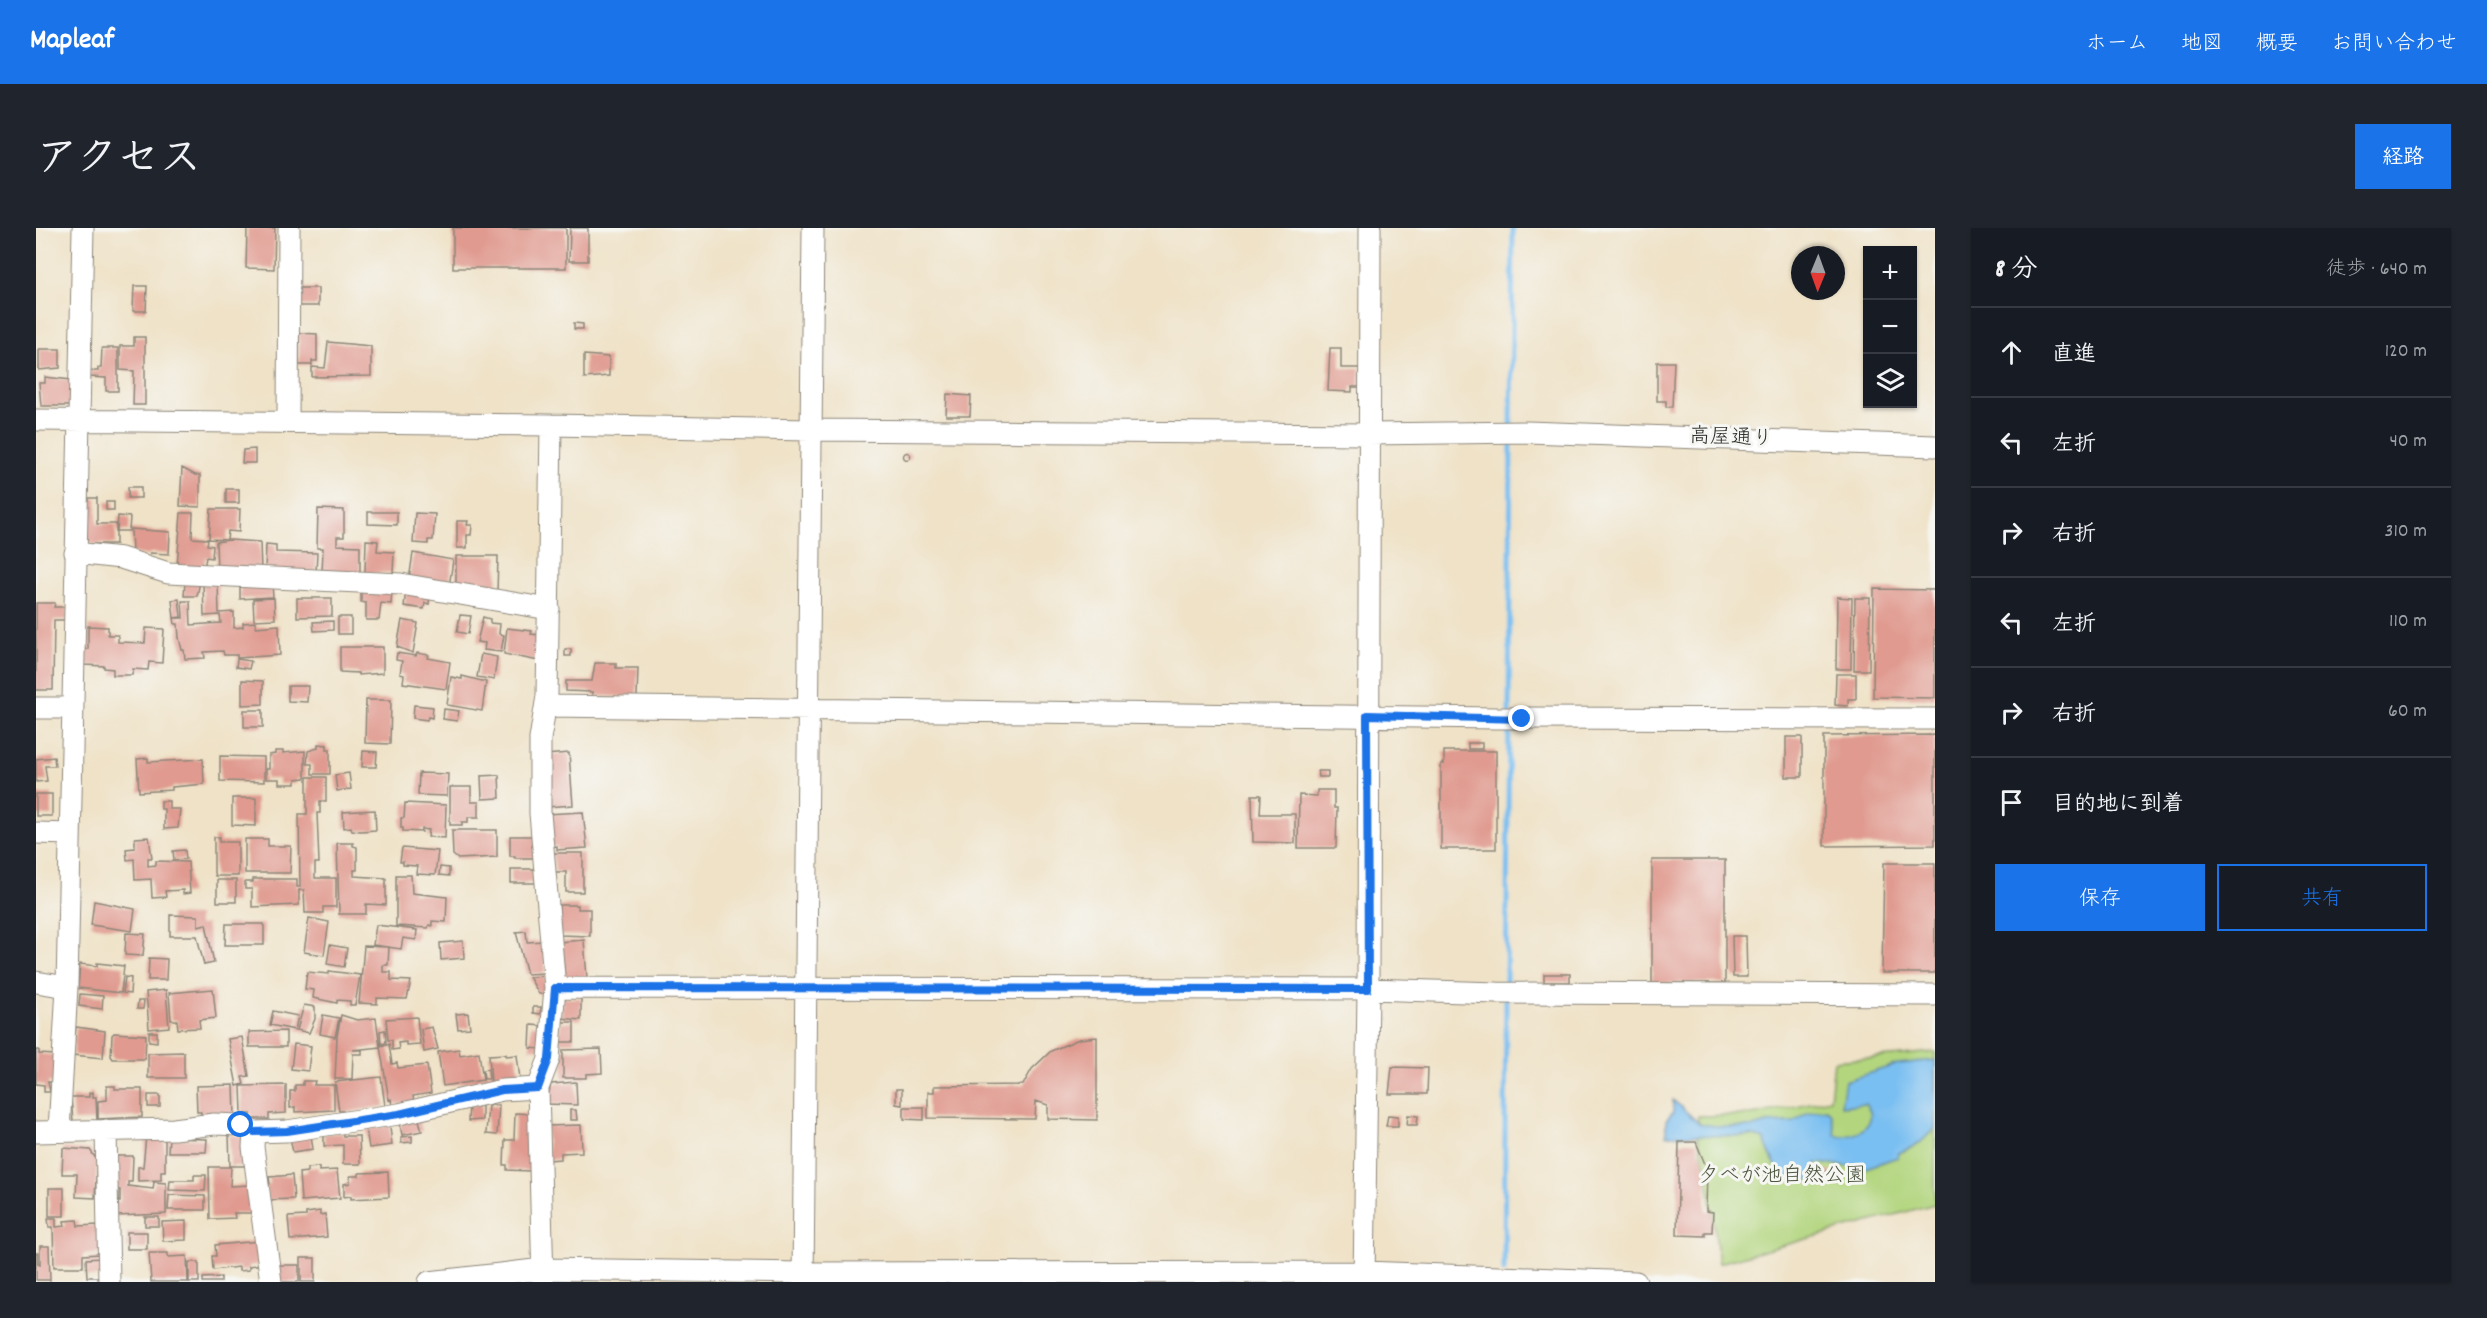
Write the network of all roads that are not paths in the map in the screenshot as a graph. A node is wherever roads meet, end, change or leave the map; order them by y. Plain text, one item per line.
1 (83, 228) edge
2 (289, 228) edge
3 (813, 228) edge
4 (1370, 228) edge
5 (36, 420) edge
6 (80, 421) junction
7 (288, 422) junction
8 (552, 425) junction
9 (810, 430) junction
10 (1368, 434) junction
11 (1935, 446) edge
12 (75, 553) junction
13 (549, 609) junction
14 (547, 706) junction
15 (36, 708) edge
16 (73, 708) junction
17 (809, 711) junction
18 (1367, 715) junction
19 (1935, 719) edge
20 (36, 833) edge
21 (70, 834) junction
22 (36, 982) edge
23 (67, 987) junction
24 (555, 988) junction
25 (1368, 989) junction
26 (806, 990) junction
27 (1935, 995) edge
28 (538, 1088) junction
29 (106, 1130) junction
30 (59, 1131) junction
31 (36, 1132) edge
32 (254, 1132) junction
33 (543, 1276) edge
34 (803, 1277) edge
35 (1364, 1277) edge
36 (109, 1282) edge
37 (271, 1282) edge
38 (429, 1282) edge
39 (1636, 1282) edge

1 - 6 street
2 - 7 street
3 - 9 street
4 - 10 street
5 - 6 street, 高屋通り
6 - 7 street, 高屋通り
6 - 12 street
7 - 8 street, 高屋通り
8 - 9 street, 高屋通り
8 - 13 street
9 - 10 street, 高屋通り
9 - 17 street
10 - 11 street, 高屋通り
10 - 18 street
12 - 13 street
12 - 16 street
13 - 14 street
14 - 17 street
14 - 24 street
15 - 16 street
16 - 21 street
17 - 18 street
17 - 26 street
18 - 19 street
18 - 25 street
20 - 21 street
21 - 23 street
22 - 23 street
23 - 30 street
24 - 26 street
24 - 28 street
25 - 26 street
25 - 27 street
25 - 35 street
26 - 34 street
28 - 32 street
28 - 33 street
29 - 30 street
29 - 32 street
29 - 36 street
30 - 31 street
32 - 37 street
33 - 34 street
33 - 38 street
34 - 35 street
35 - 39 street

